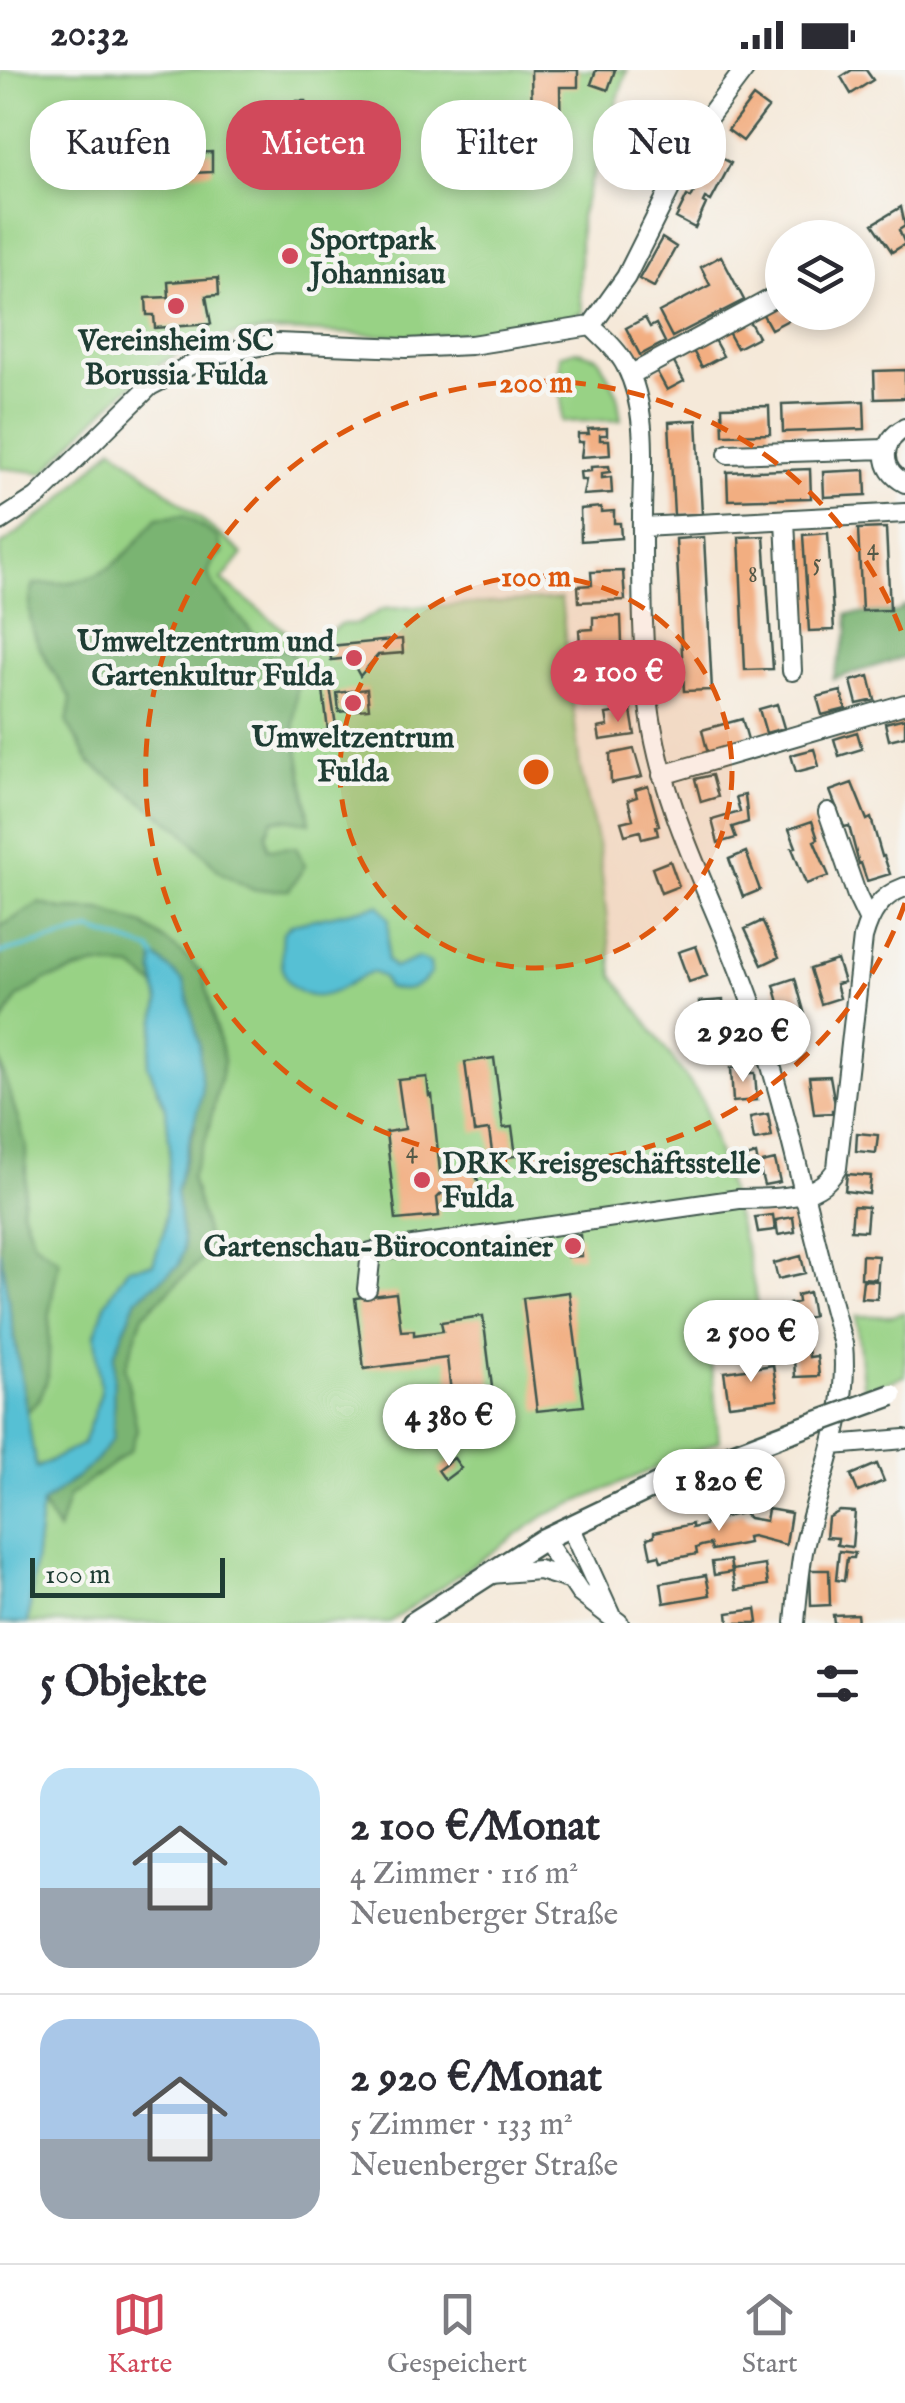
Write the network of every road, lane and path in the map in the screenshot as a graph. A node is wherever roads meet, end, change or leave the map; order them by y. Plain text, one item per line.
1 (744, 70) edge
2 (765, 302) edge
3 (591, 326) junction
4 (630, 375) junction
5 (905, 428) edge
6 (886, 449) junction
7 (728, 454) dead end
8 (904, 483) edge
9 (905, 504) edge
10 (905, 514) edge
11 (785, 520) junction
12 (0, 521) edge
13 (642, 527) junction
14 (792, 672) dead end
15 (905, 704) edge
16 (662, 775) junction
17 (828, 812) dead end
18 (905, 887) edge
19 (868, 919) junction
20 (804, 1193) junction
21 (367, 1290) dead end
22 (899, 1393) edge
23 (905, 1439) edge
24 (833, 1445) junction
25 (570, 1526) junction
26 (544, 1538) junction
27 (486, 1574) junction
28 (568, 1579) junction
29 (614, 1618) edge
30 (414, 1623) edge
31 (795, 1623) edge

1 - 3 street
2 - 4 street
3 - 4 street
3 - 12 street
4 - 13 street
5 - 6 street
6 - 7 street
6 - 8 street
8 - 9 street
10 - 11 street
11 - 13 street
11 - 14 street
13 - 16 street
15 - 16 street
16 - 20 street
17 - 19 street
18 - 19 street
19 - 20 street
20 - 21 street
20 - 24 street
22 - 25 main road, bridge
23 - 24 street
24 - 31 street
25 - 26 main road
25 - 29 street
26 - 27 main road
26 - 28 street
27 - 28 street
27 - 30 main road
28 - 29 street

